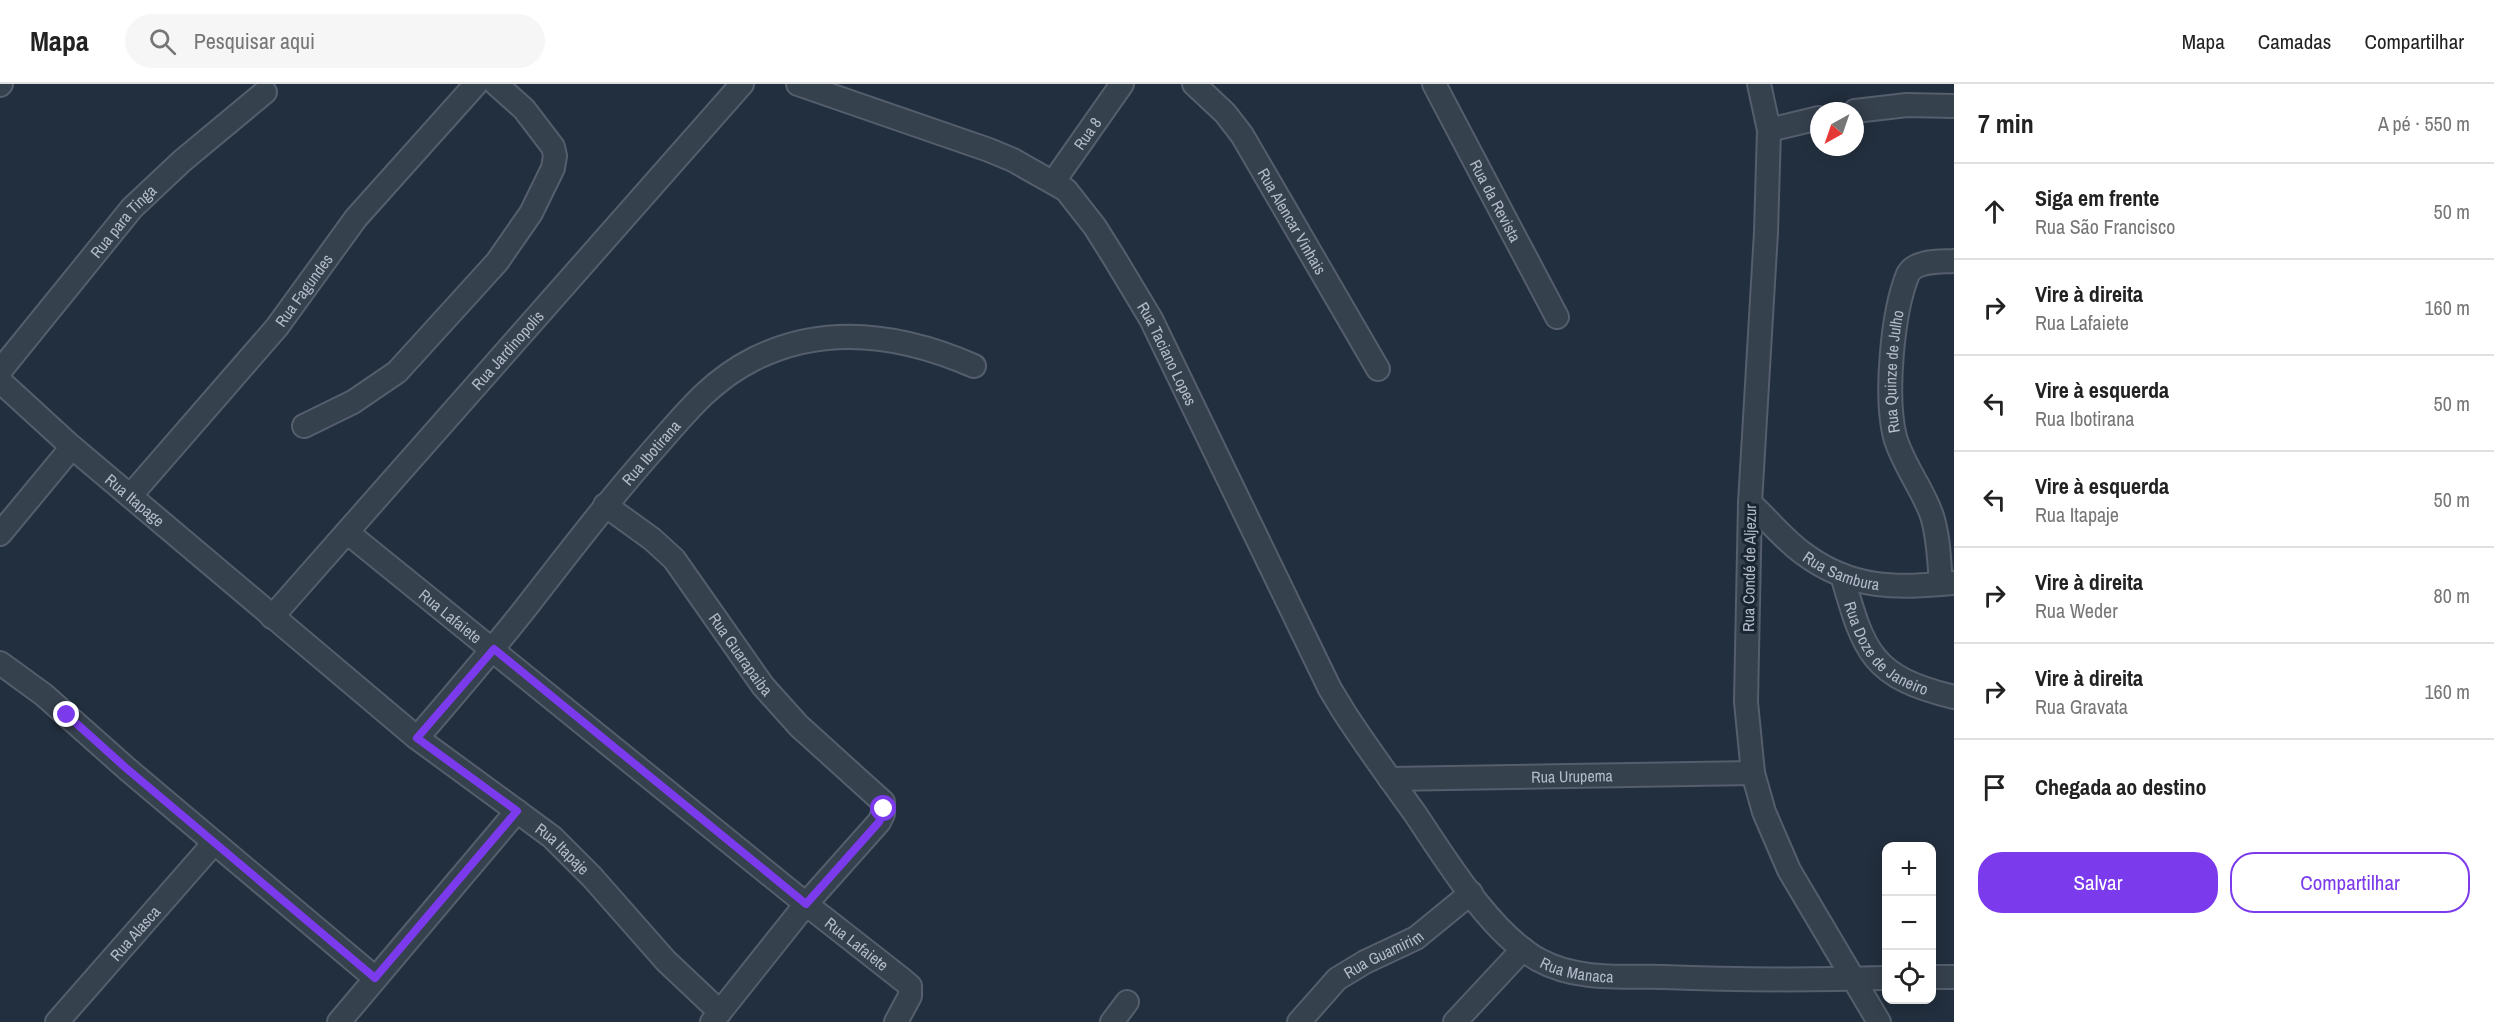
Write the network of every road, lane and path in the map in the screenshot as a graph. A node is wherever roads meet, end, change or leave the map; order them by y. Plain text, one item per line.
1 (476, 84) edge
2 (496, 84) edge
3 (742, 84) edge
4 (798, 84) edge
5 (1122, 84) edge
6 (1194, 84) edge
7 (1434, 84) edge
8 (1758, 84) edge
9 (265, 92) dead end
10 (1954, 106) edge
11 (1864, 110) edge
12 (1810, 120) edge
13 (1769, 130) junction
14 (1054, 181) junction
15 (1954, 261) edge
16 (1557, 317) dead end
17 (974, 366) dead end
18 (1378, 369) dead end
19 (0, 370) edge
20 (0, 381) edge
21 (304, 426) dead end
22 (72, 447) junction
23 (131, 495) junction
24 (1750, 503) junction
25 (605, 505) junction
26 (348, 532) junction
27 (0, 534) edge
28 (1842, 575) junction
29 (1948, 584) edge
30 (272, 617) junction
31 (494, 649) junction
32 (0, 663) edge
33 (1954, 697) edge
34 (417, 738) junction
35 (1753, 773) junction
36 (1390, 779) junction
37 (517, 811) junction
38 (214, 843) junction
39 (1471, 893) junction
40 (806, 904) junction
41 (1523, 949) junction
42 (1936, 977) edge
43 (1954, 977) edge
44 (375, 978) junction
45 (1882, 978) edge
46 (1851, 979) junction
47 (1127, 1002) dead end
48 (716, 1017) edge
49 (57, 1022) edge
50 (339, 1022) edge
51 (896, 1022) edge
52 (1112, 1022) edge
53 (1299, 1022) edge
54 (1455, 1022) edge
55 (1879, 1022) edge

1 - 23 street, Rua Fagundes
2 - 21 street
3 - 26 street, Rua Jardinopolis
4 - 14 street, Rua Taciano Lopes
5 - 14 street, Rua 8
6 - 18 street, Rua Alencar Vinhais
7 - 16 street, Rua da Revista
8 - 13 street, Rua Condé de Aljezur
9 - 19 street, Rua para Tinga
10 - 11 street
12 - 13 street
13 - 24 street, Rua Condé de Aljezur
14 - 36 street, Rua Taciano Lopes
15 - 29 street, Rua Quinze de Julho
17 - 25 street, Rua Ibotirana
20 - 22 street, Rua Itapage
22 - 23 street, Rua Itapage
22 - 27 street
23 - 30 street, Rua Itapage
24 - 28 street, Rua Sambura
24 - 35 street, Rua Condé de Aljezur
25 - 31 street, Rua Ibotirana
25 - 40 street, Rua Guarapaiba
26 - 30 street, Rua Jardinopolis
26 - 31 street, Rua Lafaiete
28 - 29 street, Rua Sambura
28 - 33 street, Rua Doze de Janeiro
30 - 34 street, Rua Itapaje
31 - 34 street, Rua Ibotirana
31 - 40 street, Rua Lafaiete
32 - 38 street
34 - 37 street, Rua Itapaje
35 - 36 street, Rua Urupema
35 - 46 street, Rua Condé de Aljezur
36 - 39 street, Rua Manaca
37 - 44 street
37 - 48 street, Rua Itapaje
38 - 44 street
38 - 49 street, Rua Alasca
39 - 41 street, Rua Manaca
39 - 53 street, Rua Guamirim
40 - 48 street
40 - 51 street, Rua Lafaiete
41 - 46 street, Rua Manaca
41 - 54 street
42 - 43 street
44 - 50 street
45 - 46 street, Rua Manaca
46 - 55 street, Rua Condé de Aljezur
47 - 52 street

